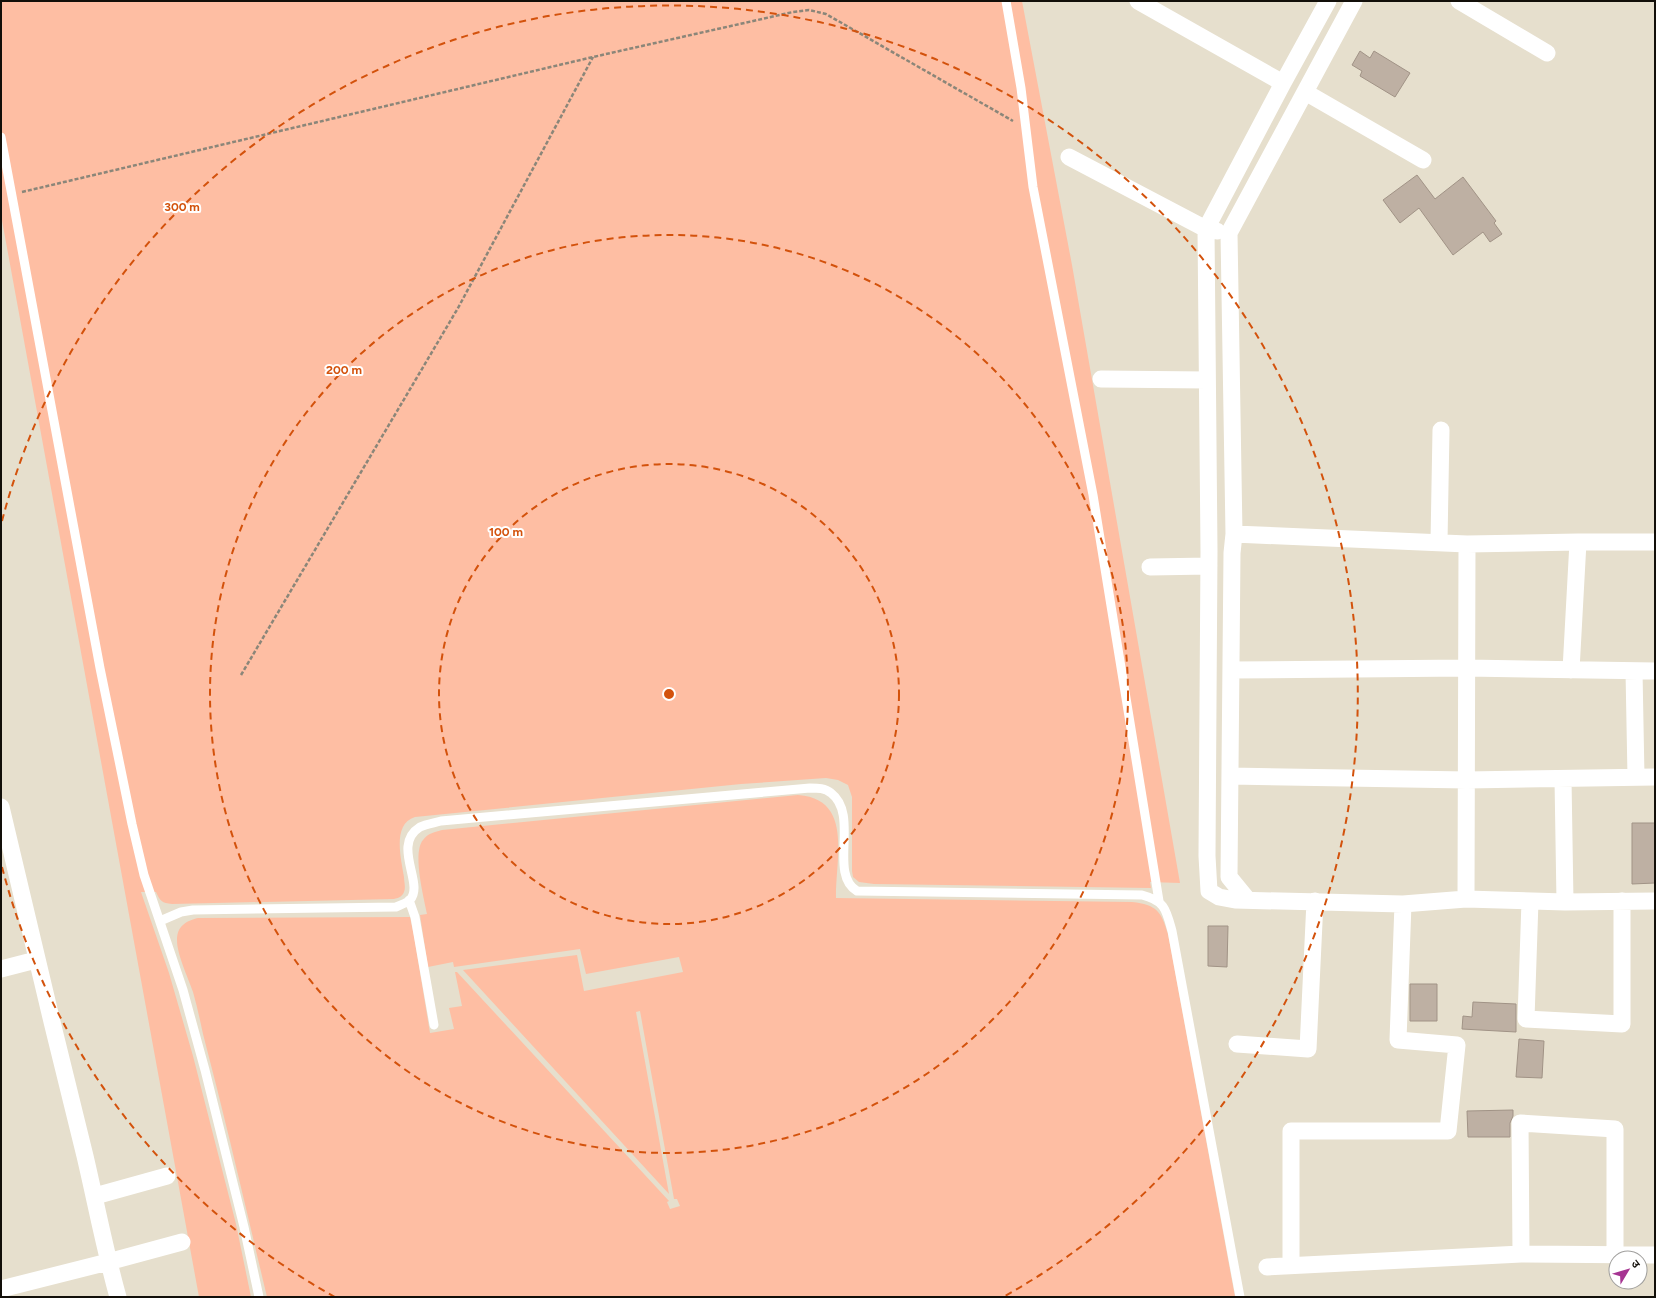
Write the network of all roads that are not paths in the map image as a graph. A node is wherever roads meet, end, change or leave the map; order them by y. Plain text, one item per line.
1 (1006, 1) edge
2 (1138, 1) edge
3 (1328, 1) edge
4 (1354, 1) edge
5 (1459, 1) edge
6 (1547, 53) dead end
7 (1283, 83) junction
8 (1305, 92) junction
9 (1, 137) edge
10 (1069, 158) dead end
11 (1423, 160) dead end
12 (1206, 229) junction
13 (1229, 233) junction
14 (1101, 378) dead end
15 (1207, 380) junction
16 (1440, 430) dead end
17 (1234, 534) junction
18 (1439, 542) junction
19 (1578, 542) junction
20 (1655, 542) edge
21 (1467, 544) junction
22 (1232, 553) junction
23 (1209, 559) junction
24 (1150, 567) dead end
25 (1467, 668) junction
26 (1231, 670) junction
27 (1571, 670) junction
28 (1634, 670) junction
29 (1655, 671) edge
30 (1230, 776) junction
31 (1636, 777) junction
32 (1655, 777) edge
33 (1563, 779) junction
34 (1467, 780) junction
35 (1, 807) edge
36 (1247, 899) junction
37 (1466, 899) junction
38 (409, 900) junction
39 (1159, 900) junction
40 (1315, 901) junction
41 (1530, 901) junction
42 (1622, 901) junction
43 (1655, 901) edge
44 (1565, 902) junction
45 (1403, 904) junction
46 (160, 921) junction
47 (36, 960) junction
48 (1, 969) edge
49 (434, 1025) dead end
50 (1237, 1044) dead end
51 (167, 1176) dead end
52 (95, 1196) junction
53 (182, 1242) dead end
54 (1615, 1250) edge
55 (1521, 1254) junction
56 (1608, 1254) edge
57 (108, 1262) junction
58 (1291, 1266) junction
59 (1267, 1267) dead end
60 (1, 1289) edge
61 (118, 1297) edge
62 (259, 1297) edge
63 (1240, 1297) edge

1 - 39 lane
2 - 7 street
3 - 7 street
4 - 8 street
5 - 6 street
7 - 12 street
8 - 11 street
8 - 13 street
9 - 46 lane
10 - 12 street
12 - 13 street
12 - 15 street
13 - 17 street
14 - 15 street
15 - 23 street
16 - 18 street
17 - 18 street
17 - 22 street
18 - 21 street
19 - 20 street
19 - 21 street
19 - 27 street
21 - 25 street
22 - 23 street
22 - 26 street
23 - 24 street
23 - 36 street
25 - 26 street
25 - 27 street
25 - 34 street
26 - 30 street
27 - 28 street
28 - 29 street
28 - 31 street
30 - 34 street
30 - 36 street
31 - 32 street
31 - 33 street
33 - 34 street
33 - 44 street
34 - 37 street
35 - 47 street
36 - 40 street
37 - 41 street
37 - 45 street
38 - 39 lane
38 - 46 lane
38 - 49 lane
39 - 63 lane
40 - 45 street
40 - 50 street
41 - 42 street
41 - 44 street
42 - 43 street
42 - 44 street
45 - 58 street
46 - 62 lane
47 - 48 street
47 - 52 street
51 - 52 street
52 - 57 street
53 - 57 street
54 - 55 street
55 - 56 street
55 - 58 street
57 - 60 street
57 - 61 street
58 - 59 street

